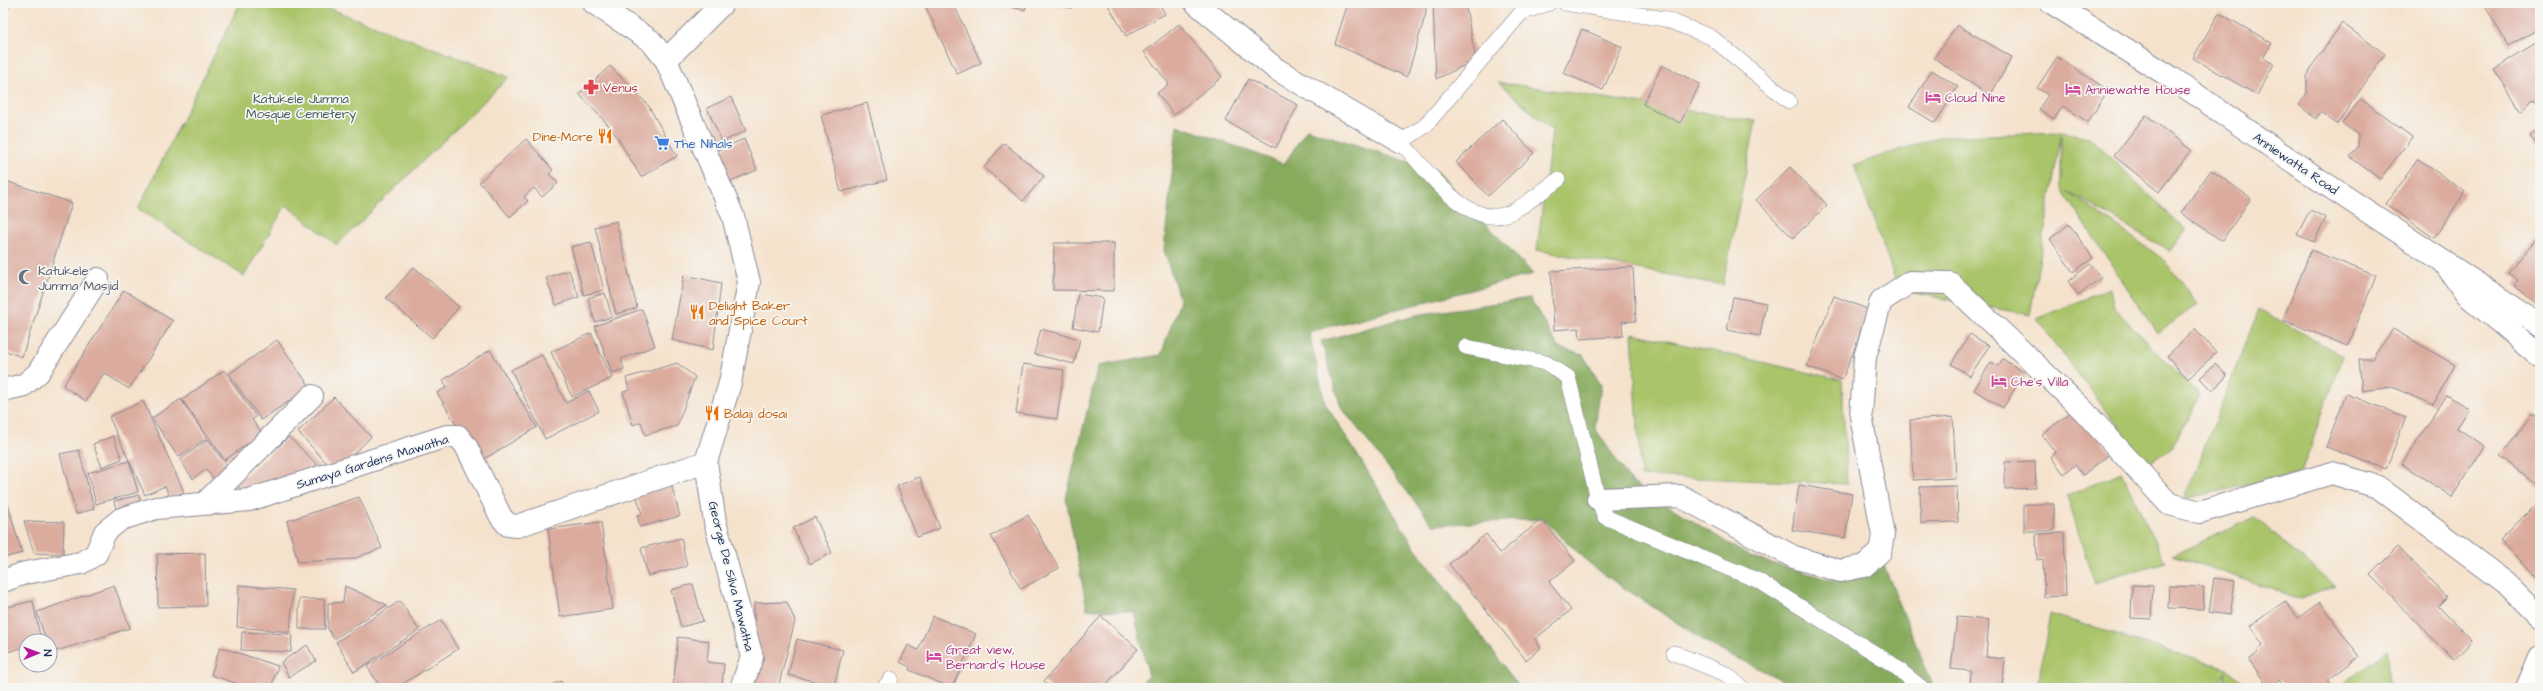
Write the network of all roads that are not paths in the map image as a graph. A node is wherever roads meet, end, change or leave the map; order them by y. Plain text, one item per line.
1 (594, 3) edge
2 (723, 3) edge
3 (1196, 3) edge
4 (1549, 3) edge
5 (1565, 3) edge
6 (2052, 3) edge
7 (666, 60) junction
8 (1789, 101) dead end
9 (1401, 142) junction
10 (1558, 180) dead end
11 (2442, 259) junction
12 (98, 279) dead end
13 (2540, 325) edge
14 (1466, 347) dead end
15 (2540, 356) edge
16 (3, 390) edge
17 (312, 396) dead end
18 (706, 462) junction
19 (1598, 499) junction
20 (205, 503) junction
21 (3, 581) edge
22 (2540, 617) edge
23 (1674, 653) dead end
24 (2540, 657) edge
25 (741, 688) edge
26 (1742, 688) edge
27 (1922, 688) edge
28 (2527, 688) edge

1 - 7 street, George De Silva Mawatha
2 - 7 street
3 - 9 street
4 - 9 lane
5 - 8 lane
6 - 11 street, Anniewatta Road
7 - 18 street, George De Silva Mawatha
9 - 10 lane
11 - 13 street, Anniewatta Road
11 - 15 street
12 - 16 street
14 - 19 lane
17 - 20 street
18 - 20 street, Sumaya Gardens Mawatha
18 - 25 street, George De Silva Mawatha
19 - 22 street
19 - 27 lane
20 - 21 street, Sumaya Gardens Mawatha
23 - 26 lane
24 - 28 street

